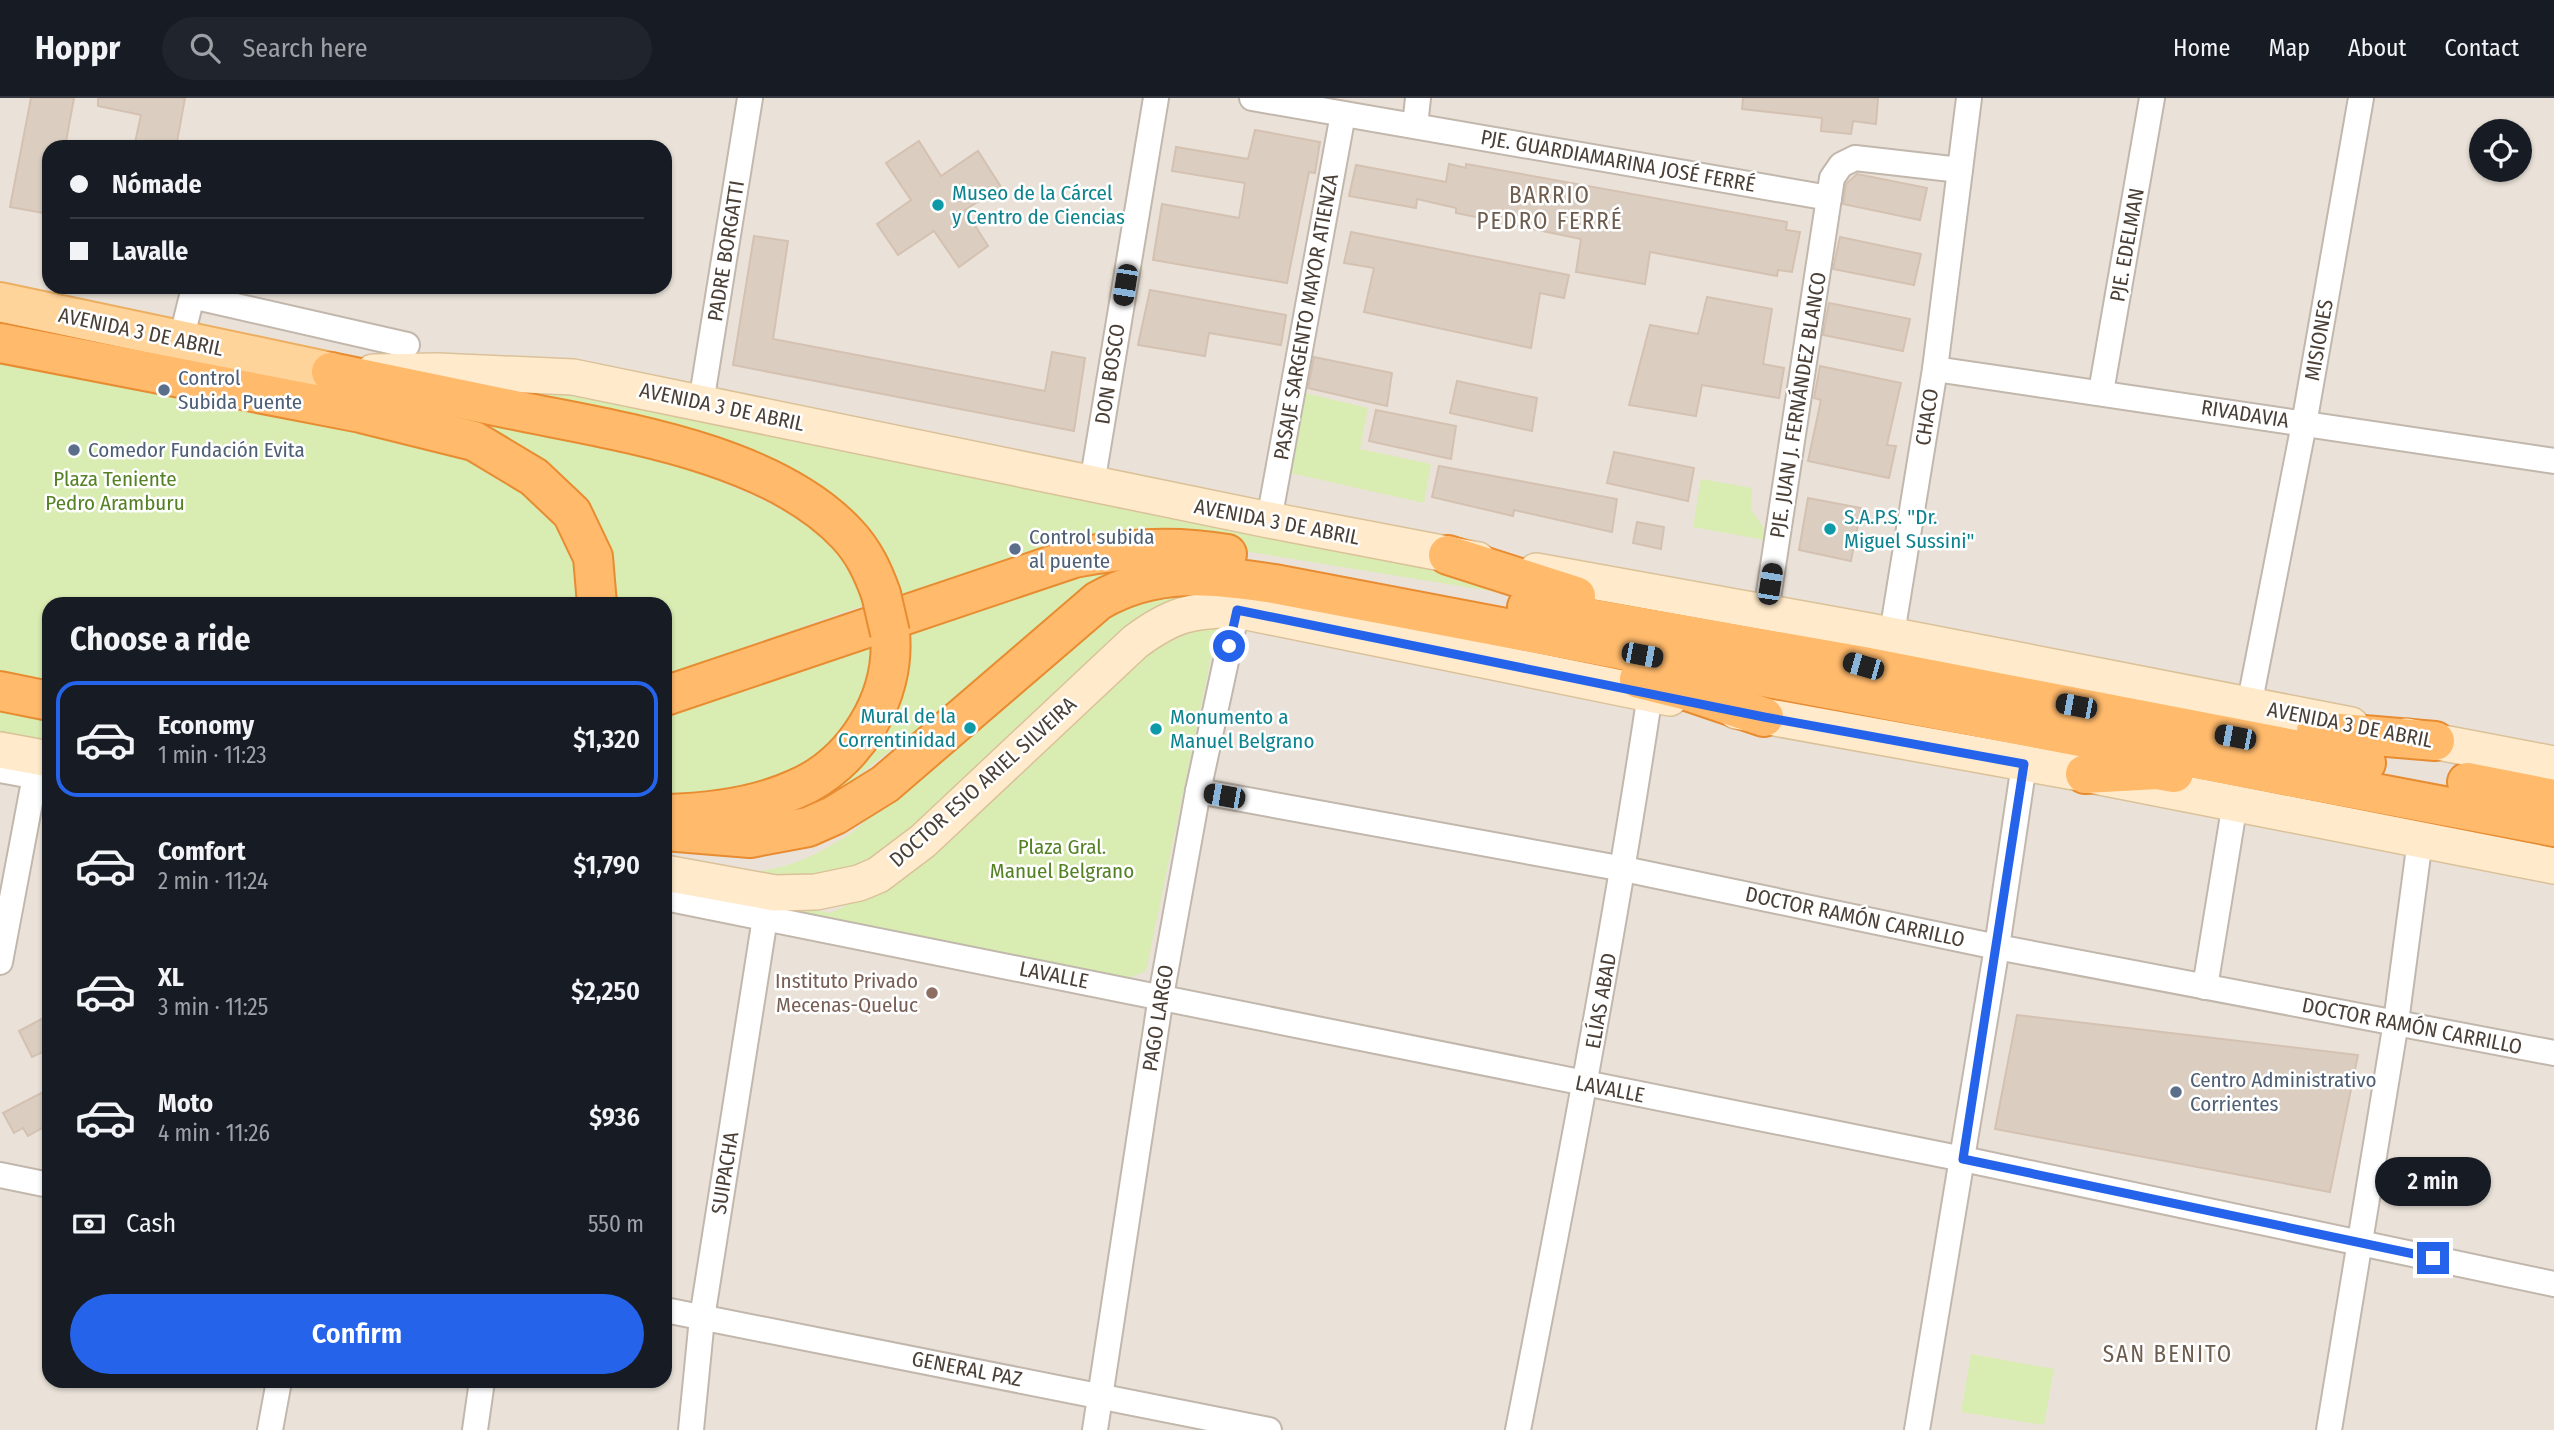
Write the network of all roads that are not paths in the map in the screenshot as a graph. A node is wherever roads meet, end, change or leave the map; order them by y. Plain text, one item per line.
1 (750, 98) edge
2 (1156, 98) edge
3 (1252, 98) edge
4 (1418, 98) edge
5 (1969, 98) edge
6 (2152, 98) edge
7 (2361, 98) edge
8 (1343, 114) junction
9 (1415, 125) junction
10 (1960, 170) junction
11 (1829, 198) junction
12 (0, 302) edge
13 (181, 341) junction
14 (0, 343) edge
15 (407, 345) dead end
16 (1935, 369) junction
17 (331, 372) junction
18 (2102, 392) junction
19 (701, 403) junction
20 (2304, 424) junction
21 (2554, 461) edge
22 (1092, 484) junction
23 (1269, 520) junction
24 (1448, 555) junction
25 (596, 597) edge
26 (1371, 604) junction
27 (1237, 610) junction
28 (1766, 612) junction
29 (1880, 682) junction
30 (0, 691) edge
31 (672, 694) edge
32 (1650, 694) junction
33 (42, 700) edge
34 (2049, 701) junction
35 (2249, 706) junction
36 (1764, 717) junction
37 (2435, 741) junction
38 (0, 750) edge
39 (2024, 764) junction
40 (2554, 764) edge
41 (0, 770) edge
42 (42, 770) edge
43 (42, 771) edge
44 (2085, 774) junction
45 (42, 780) edge
46 (1198, 791) junction
47 (2554, 799) edge
48 (2434, 802) junction
49 (2235, 803) junction
50 (672, 813) edge
51 (2554, 827) edge
52 (672, 832) edge
53 (2420, 840) junction
54 (2554, 866) edge
55 (1624, 869) junction
56 (672, 874) edge
57 (672, 899) edge
58 (765, 918) junction
59 (1997, 947) junction
60 (0, 962) edge
61 (2205, 987) junction
62 (1161, 996) junction
63 (2396, 1022) junction
64 (2554, 1053) edge
65 (1586, 1084) junction
66 (1963, 1159) junction
67 (0, 1175) edge
68 (42, 1184) edge
69 (2361, 1243) junction
70 (2554, 1284) edge
71 (672, 1312) edge
72 (702, 1318) junction
73 (278, 1388) edge
74 (481, 1388) edge
75 (1101, 1394) junction
76 (270, 1430) edge
77 (475, 1430) edge
78 (691, 1430) edge
79 (1095, 1430) edge
80 (1269, 1430) edge
81 (1518, 1430) edge
82 (1917, 1430) edge
83 (2329, 1430) edge

1 - 19 street, PADRE BORGATTI
2 - 22 street, DON BOSCO
3 - 8 street, PJE. GUARDIAMARINA JOSÉ FERRÉ
4 - 9 street
5 - 10 street, CHACO
6 - 18 street, PJE. EDELMAN
7 - 20 street, MISIONES
8 - 9 street, PJE. GUARDIAMARINA JOSÉ FERRÉ
8 - 23 street, PASAJE SARGENTO MAYOR ATIENZA
9 - 11 street, PJE. GUARDIAMARINA JOSÉ FERRÉ
10 - 11 street
10 - 16 street, CHACO
11 - 28 street, PJE. JUAN J. FERNÁNDEZ BLANCO
12 - 13 main road, AVENIDA 3 DE ABRIL
13 - 15 street
13 - 17 main road, AVENIDA 3 DE ABRIL
14 - 25 highway
16 - 18 street, RIVADAVIA
16 - 29 street, CHACO
17 - 19 main road, AVENIDA 3 DE ABRIL
17 - 50 highway, bridge
18 - 20 street, RIVADAVIA
19 - 22 main road, AVENIDA 3 DE ABRIL
20 - 21 street, RIVADAVIA
20 - 35 street, MISIONES
22 - 23 main road, AVENIDA 3 DE ABRIL
23 - 24 main road, AVENIDA 3 DE ABRIL
24 - 28 main road, AVENIDA 3 DE ABRIL
24 - 29 highway
26 - 29 highway, AVENIDA 3 DE ABRIL
26 - 36 highway
26 - 52 highway, AVENIDA 3 DE ABRIL
27 - 32 main road, AVENIDA 3 DE ABRIL
27 - 46 street, PAGO LARGO
27 - 56 main road, DOCTOR ESIO ARIEL SILVEIRA
28 - 29 main road, AVENIDA 3 DE ABRIL
29 - 31 highway, AVENIDA 3 DE ABRIL
29 - 34 highway, AVENIDA 3 DE ABRIL
29 - 35 main road, AVENIDA 3 DE ABRIL
29 - 36 main road, AVENIDA 3 DE ABRIL
29 - 39 main road, AVENIDA 3 DE ABRIL
29 - 48 highway, AVENIDA 3 DE ABRIL
30 - 33 highway
32 - 36 main road, AVENIDA 3 DE ABRIL
32 - 55 street, ELÍAS ABAD
34 - 37 highway
34 - 47 highway, AVENIDA 3 DE ABRIL
35 - 37 main road, AVENIDA 3 DE ABRIL
37 - 40 main road, AVENIDA 3 DE ABRIL
38 - 42 main road
39 - 44 main road, AVENIDA 3 DE ABRIL
39 - 59 street
41 - 43 street
44 - 48 highway
44 - 49 main road, AVENIDA 3 DE ABRIL
45 - 60 street
46 - 55 street, DOCTOR RAMÓN CARRILLO
46 - 62 street, PAGO LARGO
48 - 51 highway, AVENIDA 3 DE ABRIL
49 - 53 main road, AVENIDA 3 DE ABRIL
49 - 61 street
53 - 54 main road, AVENIDA 3 DE ABRIL
53 - 63 street
55 - 59 street, DOCTOR RAMÓN CARRILLO
55 - 65 street, ELÍAS ABAD
57 - 58 street, LAVALLE
58 - 62 street, LAVALLE
58 - 72 street, SUIPACHA
59 - 61 street, DOCTOR RAMÓN CARRILLO
59 - 66 street
61 - 63 street, DOCTOR RAMÓN CARRILLO
62 - 65 street, LAVALLE
62 - 75 street, PAGO LARGO
63 - 64 street, DOCTOR RAMÓN CARRILLO
63 - 69 street
65 - 66 street, LAVALLE
65 - 81 street, ELÍAS ABAD
66 - 69 street, LAVALLE
66 - 82 street
67 - 68 street
69 - 70 street, LAVALLE
69 - 83 street
71 - 72 street, GENERAL PAZ
72 - 75 street, GENERAL PAZ
72 - 78 street, SUIPACHA
73 - 76 street
74 - 77 street
75 - 79 street, PAGO LARGO
75 - 80 street, GENERAL PAZ

